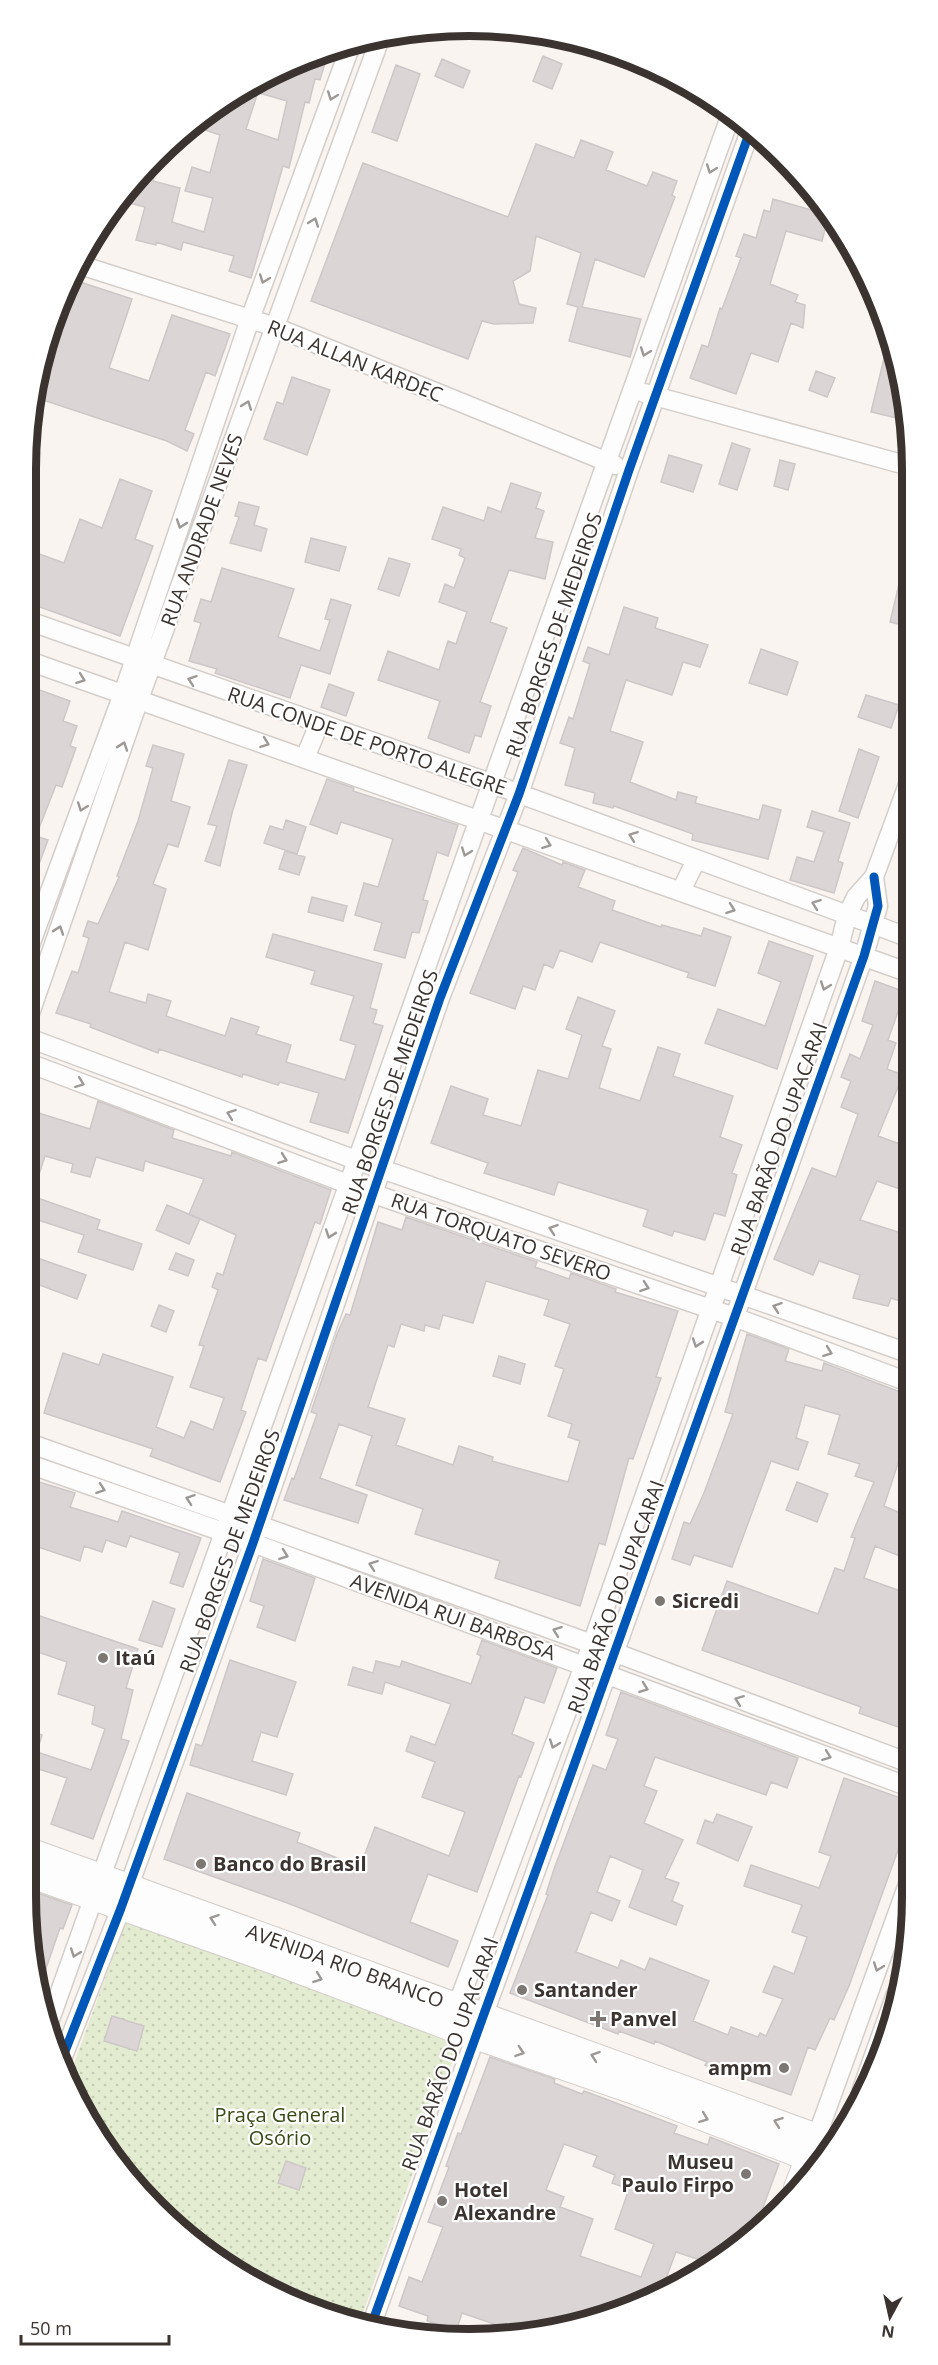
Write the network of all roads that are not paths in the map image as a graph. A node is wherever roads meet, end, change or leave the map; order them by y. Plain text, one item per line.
1 (377, 46) edge
2 (348, 54) edge
3 (729, 122) edge
4 (748, 138) edge
5 (86, 267) edge
6 (250, 319) junction
7 (275, 327) junction
8 (632, 390) junction
9 (655, 396) junction
10 (605, 461) junction
11 (902, 464) edge
12 (629, 470) junction
13 (194, 484) junction
14 (216, 491) junction
15 (557, 600) junction
16 (581, 611) junction
17 (36, 624) edge
18 (135, 659) junction
19 (36, 664) edge
20 (153, 666) junction
21 (131, 697) junction
22 (319, 724) junction
23 (305, 758) junction
24 (493, 784) junction
25 (519, 794) junction
26 (902, 801) edge
27 (478, 819) junction
28 (504, 828) junction
29 (64, 855) junction
30 (696, 860) junction
31 (82, 862) junction
32 (874, 877) junction
33 (681, 891) junction
34 (847, 915) junction
35 (873, 924) junction
36 (36, 929) edge
37 (902, 935) edge
38 (839, 948) junction
39 (36, 951) edge
40 (50, 953) junction
41 (864, 956) junction
42 (902, 970) edge
43 (417, 990) junction
44 (36, 995) edge
45 (440, 998) junction
46 (36, 1042) edge
47 (36, 1066) edge
48 (385, 1079) junction
49 (410, 1087) junction
50 (258, 1124) junction
51 (776, 1126) junction
52 (801, 1133) junction
53 (250, 1146) junction
54 (356, 1160) junction
55 (382, 1169) junction
56 (348, 1183) junction
57 (374, 1194) junction
58 (583, 1240) junction
59 (576, 1263) junction
60 (717, 1288) junction
61 (741, 1295) junction
62 (709, 1309) junction
63 (734, 1317) junction
64 (902, 1351) edge
65 (902, 1380) edge
66 (36, 1445) edge
67 (70, 1457) junction
68 (36, 1466) edge
69 (64, 1476) junction
70 (646, 1488) junction
71 (670, 1498) junction
72 (232, 1514) junction
73 (260, 1524) junction
74 (226, 1533) junction
75 (253, 1543) junction
76 (621, 1560) junction
77 (645, 1569) junction
78 (195, 1620) junction
79 (222, 1629) junction
80 (592, 1644) junction
81 (616, 1653) junction
82 (583, 1665) junction
83 (607, 1675) junction
84 (777, 1715) junction
85 (769, 1735) junction
86 (902, 1760) edge
87 (902, 1784) edge
88 (132, 1795) junction
89 (158, 1807) junction
90 (36, 1855) edge
91 (36, 1875) edge
92 (98, 1888) junction
93 (125, 1898) junction
94 (902, 1904) edge
95 (52, 2013) edge
96 (453, 2017) junction
97 (480, 2027) junction
98 (849, 2046) junction
99 (65, 2051) edge
100 (872, 2054) edge
101 (820, 2150) edge
102 (374, 2318) edge

7 -> 1 street, RUA ANDRADE NEVES
2 -> 6 street, RUA ANDRADE NEVES
3 -> 8 street, RUA BORGES DE MEDEIROS
4 - 9 street, RUA BORGES DE MEDEIROS
5 - 6 street, RUA ALLAN KARDEC
6 - 7 street, RUA ALLAN KARDEC
6 - 13 street, RUA ANDRADE NEVES
7 - 10 street, RUA ALLAN KARDEC
14 -> 7 street, RUA ANDRADE NEVES
8 - 9 street
8 - 10 street, RUA BORGES DE MEDEIROS
9 - 11 street
9 - 12 street, RUA BORGES DE MEDEIROS
10 - 12 street, RUA ALLAN KARDEC
10 - 15 street, RUA BORGES DE MEDEIROS
12 - 16 street, RUA BORGES DE MEDEIROS
13 - 14 street
13 -> 18 street, RUA ANDRADE NEVES
14 - 20 street, RUA ANDRADE NEVES
15 - 16 street
15 - 24 street, RUA BORGES DE MEDEIROS
16 - 25 street, RUA BORGES DE MEDEIROS
17 - 18 street, RUA CONDE DE PORTO ALEGRE
18 - 20 street, RUA CONDE DE PORTO ALEGRE
18 - 21 street, RUA ANDRADE NEVES
19 -> 21 street, RUA CONDE DE PORTO ALEGRE
20 - 21 street, RUA ANDRADE NEVES
22 -> 20 street, RUA CONDE DE PORTO ALEGRE
21 -> 23 street, RUA CONDE DE PORTO ALEGRE
21 -> 29 street, RUA ANDRADE NEVES
31 -> 21 street, RUA ANDRADE NEVES
22 - 23 street
22 - 24 street, RUA CONDE DE PORTO ALEGRE
23 - 27 street, RUA CONDE DE PORTO ALEGRE
24 - 25 street, RUA CONDE DE PORTO ALEGRE
24 - 27 street, RUA BORGES DE MEDEIROS
25 - 28 street, RUA BORGES DE MEDEIROS
30 -> 25 street, RUA CONDE DE PORTO ALEGRE
26 - 32 street, RUA BARÃO DO UPACARAI
27 - 28 street, RUA CONDE DE PORTO ALEGRE
27 -> 43 street, RUA BORGES DE MEDEIROS
28 -> 33 street, RUA CONDE DE PORTO ALEGRE
28 - 45 street, RUA BORGES DE MEDEIROS
29 - 31 street
29 - 36 street, RUA ANDRADE NEVES
30 - 33 street
34 -> 30 street, RUA CONDE DE PORTO ALEGRE
40 -> 31 street, RUA ANDRADE NEVES
32 - 34 street, RUA BARÃO DO UPACARAI
32 - 35 street, RUA BARÃO DO UPACARAI
33 -> 38 street, RUA CONDE DE PORTO ALEGRE
34 - 35 street, RUA CONDE DE PORTO ALEGRE
34 - 38 street, RUA BARÃO DO UPACARAI
35 - 37 street, RUA CONDE DE PORTO ALEGRE
35 - 41 street, RUA BARÃO DO UPACARAI
38 - 41 street, RUA CONDE DE PORTO ALEGRE
38 -> 51 street, RUA BARÃO DO UPACARAI
39 - 40 street
40 - 44 street, RUA ANDRADE NEVES
41 - 42 street, RUA CONDE DE PORTO ALEGRE
41 - 52 street, RUA BARÃO DO UPACARAI
43 - 45 street
43 - 48 street, RUA BORGES DE MEDEIROS
45 - 49 street, RUA BORGES DE MEDEIROS
50 -> 46 street, RUA TORQUATO SEVERO
47 -> 53 street, RUA TORQUATO SEVERO
48 - 49 street
48 - 54 street, RUA BORGES DE MEDEIROS
49 - 55 street, RUA BORGES DE MEDEIROS
50 - 53 street
50 - 54 street, RUA TORQUATO SEVERO
51 - 52 street
51 - 60 street, RUA BARÃO DO UPACARAI
52 - 61 street, RUA BARÃO DO UPACARAI
53 -> 56 street, RUA TORQUATO SEVERO
54 - 55 street, RUA TORQUATO SEVERO
54 - 56 street, RUA BORGES DE MEDEIROS
55 - 57 street, RUA BORGES DE MEDEIROS
58 -> 55 street, RUA TORQUATO SEVERO
56 - 57 street, RUA TORQUATO SEVERO
56 -> 72 street, RUA BORGES DE MEDEIROS
57 - 59 street, RUA TORQUATO SEVERO
57 - 73 street, RUA BORGES DE MEDEIROS
58 - 59 street
58 - 60 street, RUA TORQUATO SEVERO
59 -> 62 street, RUA TORQUATO SEVERO
60 - 61 street, RUA TORQUATO SEVERO
60 - 62 street, RUA BARÃO DO UPACARAI
61 - 63 street, RUA BARÃO DO UPACARAI
64 -> 61 street, RUA TORQUATO SEVERO
62 - 63 street, RUA TORQUATO SEVERO
62 -> 70 street, RUA BARÃO DO UPACARAI
63 -> 65 street, RUA TORQUATO SEVERO
63 - 71 street, RUA BARÃO DO UPACARAI
66 - 67 street, AVENIDA RUI BARBOSA
67 - 69 street
72 -> 67 street, AVENIDA RUI BARBOSA
68 - 69 street, AVENIDA RUI BARBOSA
69 -> 74 street, AVENIDA RUI BARBOSA
70 - 71 street
70 - 76 street, RUA BARÃO DO UPACARAI
71 - 77 street, RUA BARÃO DO UPACARAI
72 - 73 street, AVENIDA RUI BARBOSA
72 - 74 street, RUA BORGES DE MEDEIROS
73 - 75 street, RUA BORGES DE MEDEIROS
80 -> 73 street, AVENIDA RUI BARBOSA
74 - 75 street, AVENIDA RUI BARBOSA
74 - 78 street, RUA BORGES DE MEDEIROS
75 - 79 street, RUA BORGES DE MEDEIROS
75 -> 82 street, AVENIDA RUI BARBOSA
76 - 77 street
76 - 80 street, RUA BARÃO DO UPACARAI
77 - 81 street, RUA BARÃO DO UPACARAI
78 - 79 street
78 - 88 street, RUA BORGES DE MEDEIROS
79 - 89 street, RUA BORGES DE MEDEIROS
80 - 81 street, AVENIDA RUI BARBOSA
80 - 82 street, RUA BARÃO DO UPACARAI
81 - 83 street, RUA BARÃO DO UPACARAI
84 -> 81 street, AVENIDA RUI BARBOSA
82 - 83 street, AVENIDA RUI BARBOSA
82 -> 96 street, RUA BARÃO DO UPACARAI
83 -> 85 street, AVENIDA RUI BARBOSA
83 - 97 street, RUA BARÃO DO UPACARAI
84 - 85 street
84 - 86 street, AVENIDA RUI BARBOSA
85 -> 87 street, AVENIDA RUI BARBOSA
88 - 89 street
88 - 92 street, RUA BORGES DE MEDEIROS
89 - 93 street, RUA BORGES DE MEDEIROS
90 - 92 street, AVENIDA RIO BRANCO
91 - 92 street, AVENIDA RIO BRANCO
92 - 93 street, AVENIDA RIO BRANCO
92 -> 95 street, RUA BORGES DE MEDEIROS
93 - 96 street, AVENIDA RIO BRANCO
93 - 99 street, RUA BORGES DE MEDEIROS
94 -> 98 street
96 - 97 street, AVENIDA RIO BRANCO
97 - 101 street, AVENIDA RIO BRANCO
97 - 102 street, RUA BARÃO DO UPACARAI
98 - 100 street
98 - 101 street

